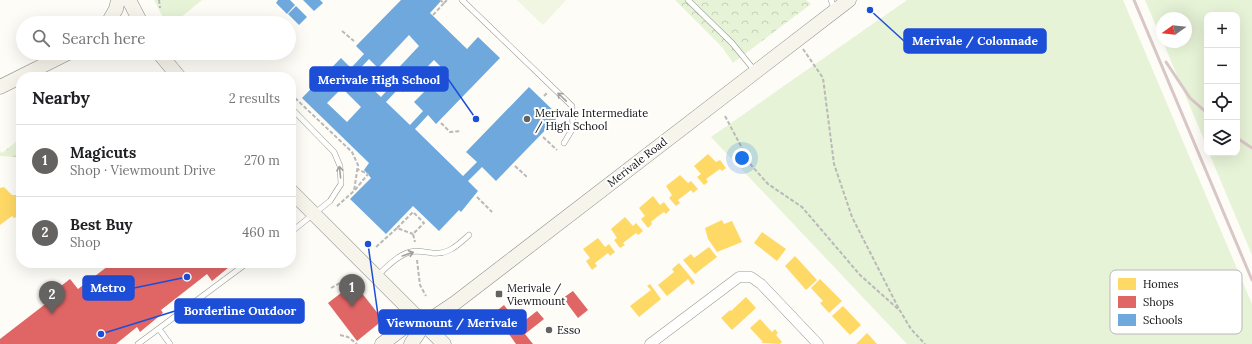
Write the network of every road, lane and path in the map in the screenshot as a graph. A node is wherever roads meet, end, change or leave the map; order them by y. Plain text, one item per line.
1 (118, 0) edge
2 (129, 0) edge
3 (159, 0) edge
4 (440, 0) edge
5 (447, 0) edge
6 (462, 0) edge
7 (688, 0) edge
8 (849, 0) edge
9 (444, 3) junction
10 (833, 6) edge
11 (160, 8) dead end
12 (432, 15) dead end
13 (112, 16) edge
14 (134, 16) edge
15 (342, 31) dead end
16 (797, 40) junction
17 (354, 41) dead end
18 (54, 60) edge
19 (165, 60) edge
20 (756, 71) junction
21 (30, 72) edge
22 (175, 72) edge
23 (16, 79) edge
24 (0, 87) edge
25 (296, 113) edge
26 (726, 116) dead end
27 (441, 123) dead end
28 (461, 131) dead end
29 (543, 137) dead end
30 (564, 143) dead end
31 (557, 150) dead end
32 (515, 166) dead end
33 (357, 169) dead end
34 (528, 178) dead end
35 (354, 191) dead end
36 (296, 195) edge
37 (477, 197) dead end
38 (492, 212) dead end
39 (314, 214) junction
40 (296, 228) edge
41 (397, 228) junction
42 (413, 234) junction
43 (469, 235) dead end
44 (415, 242) dead end
45 (376, 247) dead end
46 (417, 260) dead end
47 (241, 268) edge
48 (377, 276) junction
49 (358, 279) dead end
50 (331, 288) dead end
51 (426, 296) dead end
52 (899, 309) junction
53 (425, 323) junction
54 (159, 329) junction
55 (340, 335) dead end
56 (138, 344) edge
57 (170, 344) edge
58 (357, 344) edge
59 (382, 344) edge
60 (411, 344) edge
61 (444, 344) edge
62 (650, 344) edge
63 (818, 344) edge
64 (924, 344) edge

1 - 13 main road
2 - 14 main road
3 - 11 path
4 - 9 path
5 - 9 path
30 -> 6 lane
7 - 20 lane
8 - 10 main road, Merivale Road
9 - 12 path
10 - 16 main road, Merivale Road
15 - 17 path
16 - 20 main road, Merivale Road
16 - 52 path
18 - 21 main road
19 - 22 main road
20 - 53 main road, Merivale Road
23 - 24 main road
39 -> 25 lane
26 - 52 path
27 - 28 path
29 - 31 path
32 - 34 path
33 - 35 path
36 - 39 main road
37 - 38 path
39 - 40 lane
39 - 48 main road
41 - 42 path
41 - 42 path
41 - 45 path
42 - 44 path
48 -> 43 lane
46 - 51 path
47 - 54 lane
48 - 53 main road
49 - 50 path
52 - 64 path
53 - 59 main road, Merivale Road
53 - 60 main road, Merivale Road
53 - 61 main road
54 - 56 lane
54 - 57 lane
55 - 58 path
62 - 63 street

